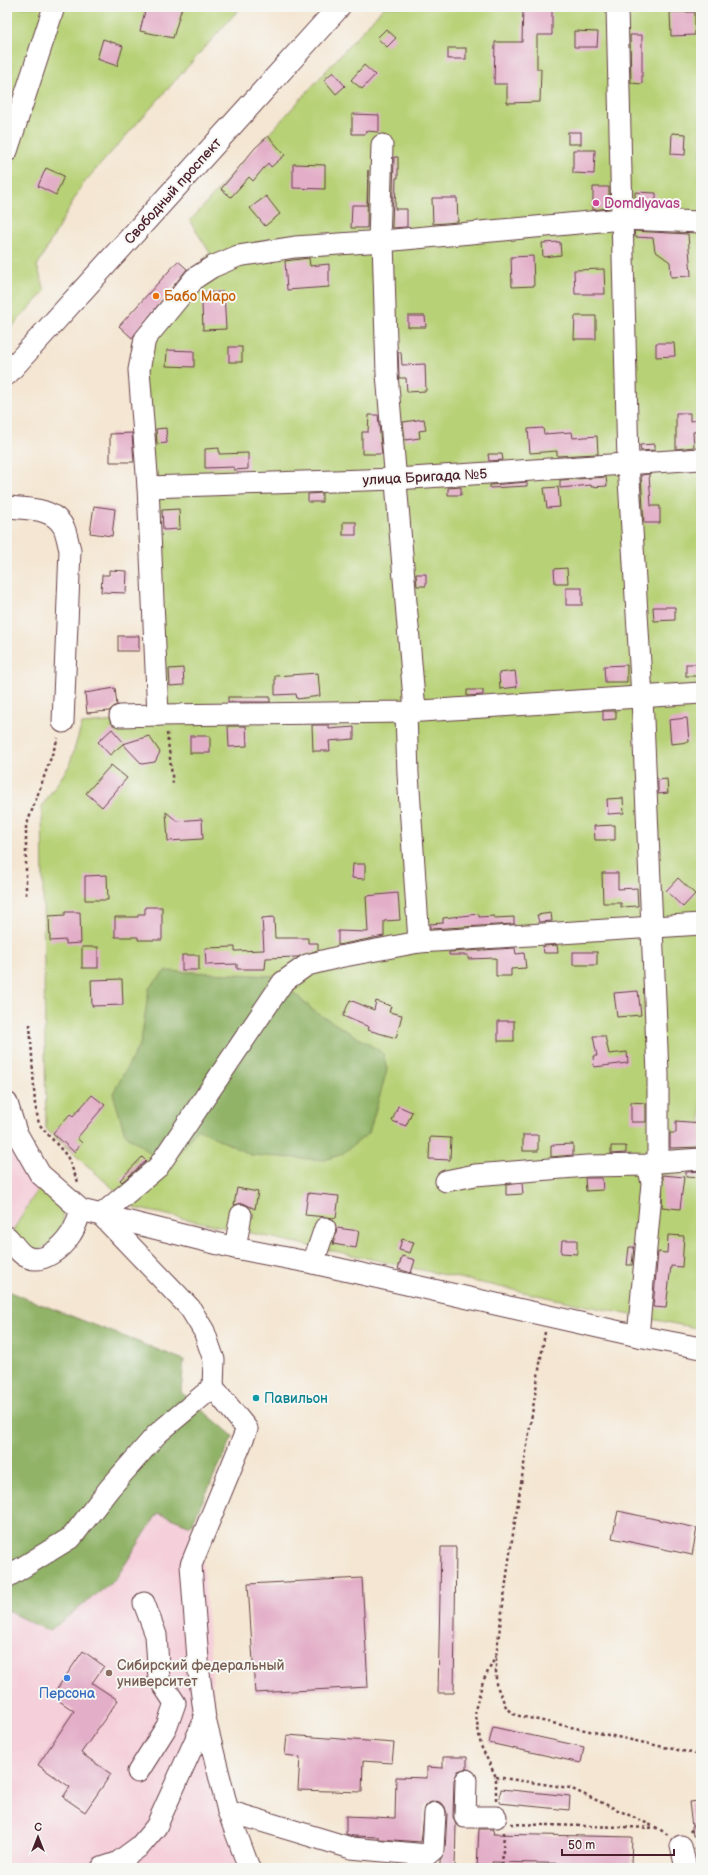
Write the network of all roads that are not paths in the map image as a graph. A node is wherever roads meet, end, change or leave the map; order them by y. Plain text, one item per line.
1 (54, 7) edge
2 (339, 7) edge
3 (617, 7) edge
4 (382, 145) dead end
5 (7, 151) edge
6 (622, 220) junction
7 (701, 222) edge
8 (381, 241) junction
9 (7, 374) edge
10 (701, 459) edge
11 (628, 463) junction
12 (396, 479) junction
13 (148, 486) junction
14 (7, 507) edge
15 (701, 693) edge
16 (642, 697) junction
17 (411, 712) junction
18 (158, 715) junction
19 (120, 716) dead end
20 (63, 722) road end
21 (701, 924) edge
22 (652, 927) junction
23 (419, 942) junction
24 (7, 1103) edge
25 (701, 1159) edge
26 (653, 1163) junction
27 (446, 1181) dead end
28 (81, 1210) junction
29 (101, 1215) junction
30 (241, 1215) dead end
31 (325, 1228) dead end
32 (7, 1237) edge
33 (235, 1248) junction
34 (313, 1263) junction
35 (638, 1336) junction
36 (701, 1348) edge
37 (213, 1387) junction
38 (7, 1577) edge
39 (144, 1603) dead end
40 (205, 1719) junction
41 (138, 1772) dead end
42 (466, 1780) dead end
43 (228, 1811) junction
44 (435, 1813) dead end
45 (500, 1820) road end
46 (681, 1846) road end
47 (102, 1868) edge
48 (249, 1868) edge
49 (686, 1868) edge

1 - 5 street
2 - 9 main road, Свободный проспект
3 - 6 street
4 - 8 street
6 - 7 street
6 - 8 street
6 - 11 street
8 - 12 street
8 - 13 street
10 - 11 street, улица Бригада №5
11 - 12 street, улица Бригада №5
11 - 16 street
12 - 13 street, улица Бригада №5
12 - 17 street
13 - 18 street
14 - 20 street
15 - 16 street
16 - 17 street
16 - 22 street
17 - 18 street
17 - 23 street
18 - 19 street
21 - 22 street
22 - 23 street
22 - 26 street
23 - 29 street
24 - 28 street
25 - 26 street
26 - 27 street
26 - 35 street
28 - 29 street
28 - 32 street
29 - 33 street
29 - 37 street
30 - 33 street
31 - 34 street
33 - 34 street
34 - 35 street
35 - 36 street
37 - 38 street
37 - 40 street
39 - 41 street
40 - 43 street
40 - 47 street
42 - 45 street
43 - 44 street
43 - 48 street
46 - 49 street

